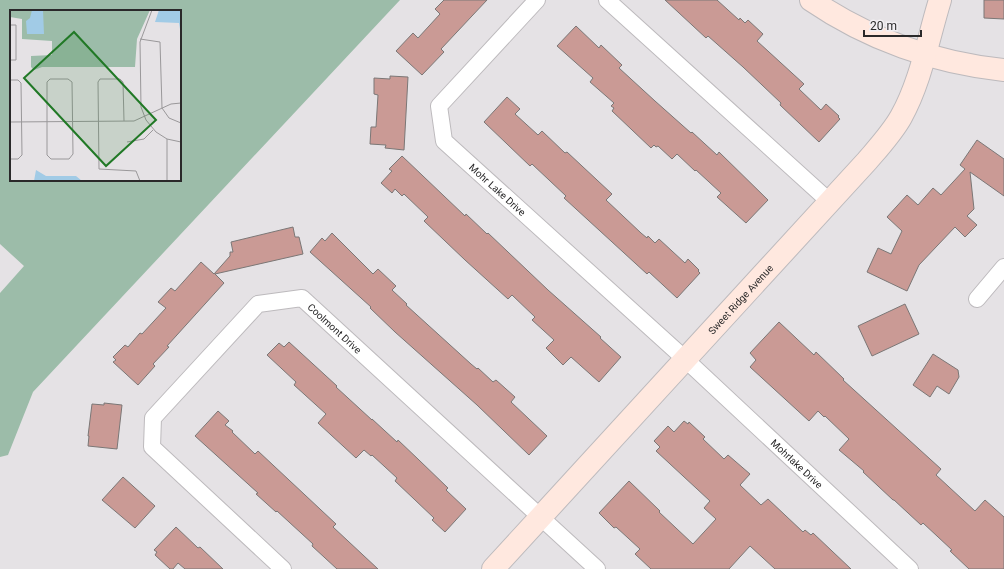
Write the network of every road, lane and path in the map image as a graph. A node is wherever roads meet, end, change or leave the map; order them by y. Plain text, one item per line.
1 (537, 0) edge
2 (607, 0) edge
3 (811, 0) edge
4 (940, 0) edge
5 (924, 54) junction
6 (1004, 70) edge
7 (830, 202) junction
8 (1004, 267) edge
9 (976, 299) dead end
10 (685, 359) junction
11 (541, 518) junction
12 (283, 569) edge
13 (493, 569) edge
14 (597, 569) edge
15 (910, 569) edge

1 - 10 street, Mohr Lake Drive
2 - 7 street
3 - 5 street
4 - 5 street, Sweet Ridge Avenue
5 - 6 street
5 - 7 street, Sweet Ridge Avenue
7 - 10 street, Sweet Ridge Avenue
8 - 9 street
10 - 11 street, Sweet Ridge Avenue
10 - 15 street, Mohrlake Drive
11 - 12 street, Coolmont Drive
11 - 13 street, Sweet Ridge Avenue
11 - 14 street, Coolmont Drive

